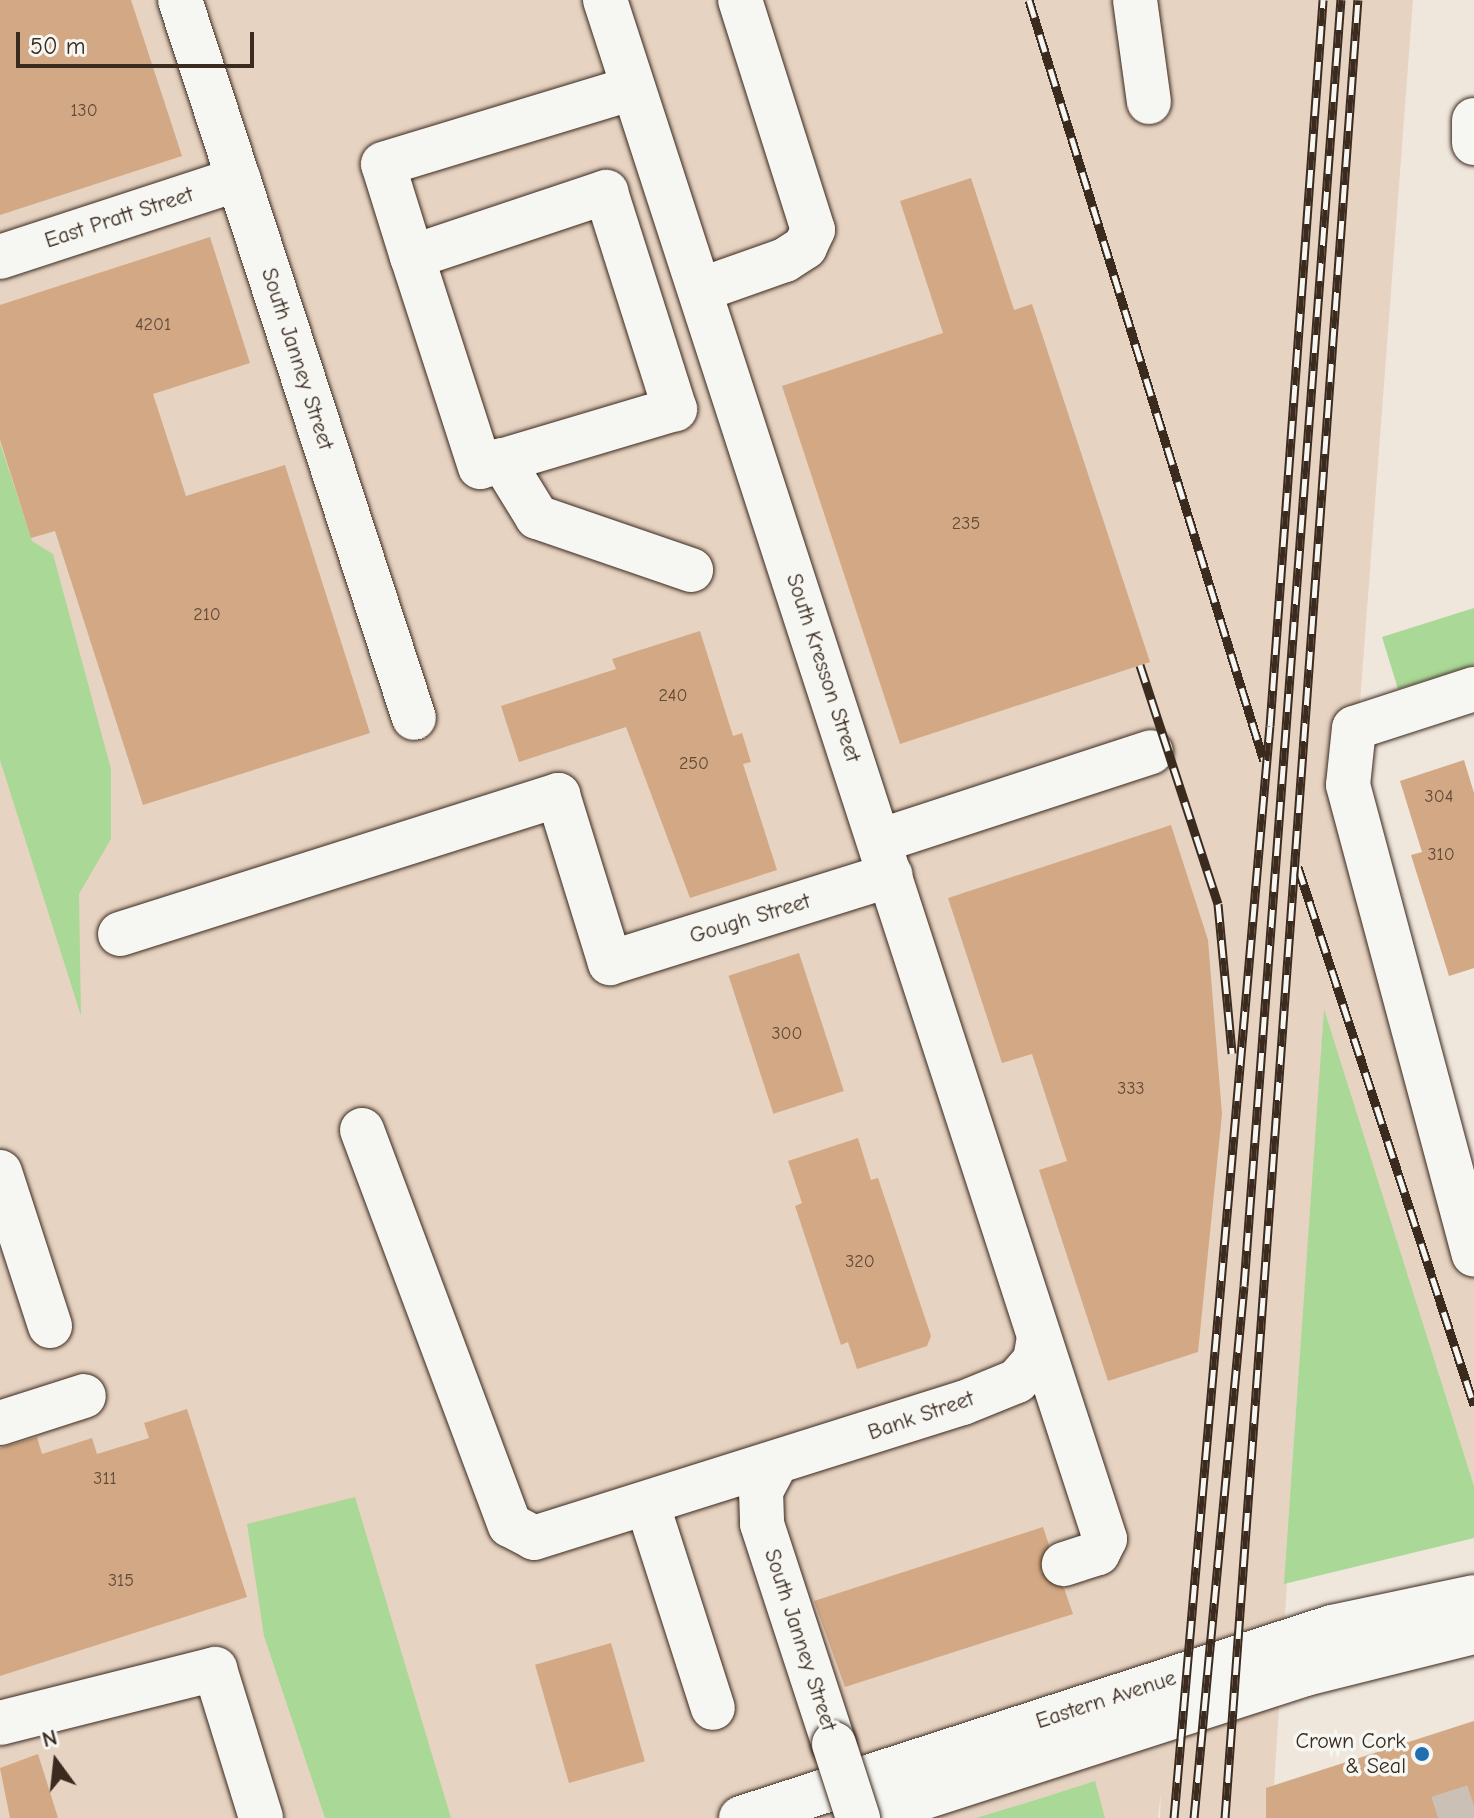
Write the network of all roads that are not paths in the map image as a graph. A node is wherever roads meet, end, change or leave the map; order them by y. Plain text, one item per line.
1 (180, 0) edge
2 (605, 0) edge
3 (740, 0) edge
4 (1135, 0) edge
5 (633, 88) junction
6 (1149, 102) dead end
7 (1474, 120) edge
8 (1474, 143) edge
9 (239, 179) junction
10 (676, 217) junction
11 (620, 236) junction
12 (0, 257) edge
13 (412, 257) junction
14 (706, 308) junction
15 (654, 342) junction
16 (502, 460) junction
17 (691, 570) dead end
18 (1474, 689) edge
19 (414, 718) dead end
20 (1151, 752) dead end
21 (884, 858) junction
22 (120, 934) dead end
23 (362, 1130) dead end
24 (0, 1172) edge
25 (1473, 1247) edge
26 (50, 1326) dead end
27 (1039, 1337) junction
28 (84, 1396) dead end
29 (0, 1423) edge
30 (776, 1463) junction
31 (648, 1506) junction
32 (1064, 1564) dead end
33 (1474, 1597) edge
34 (1474, 1632) edge
35 (713, 1708) dead end
36 (0, 1723) edge
37 (261, 1818) edge
38 (741, 1818) edge
39 (859, 1818) edge

1 - 9 street, South Janney Street
2 - 5 street, South Kresson Street
3 - 14 street
4 - 6 street
5 - 10 street, South Kresson Street
5 - 13 street
7 - 8 street
9 - 12 street, East Pratt Street
9 - 19 street, South Janney Street
10 - 11 street
10 - 14 street, South Kresson Street
11 - 13 street
11 - 15 street
13 - 16 street
14 - 15 street
14 - 21 street, South Kresson Street
15 - 16 street
16 - 17 street
18 - 25 street
20 - 21 street, Gough Street
21 - 22 street, Gough Street
21 - 27 street, South Kresson Street
23 - 31 street, Bank Street
24 - 26 street
27 - 30 street, Bank Street
27 - 32 street, South Kresson Street
28 - 29 street
30 - 31 street, Bank Street
30 - 39 street, South Janney Street, bridge
31 - 35 street
33 - 38 street, Eastern Avenue
34 - 39 street, Eastern Avenue
36 - 37 street

